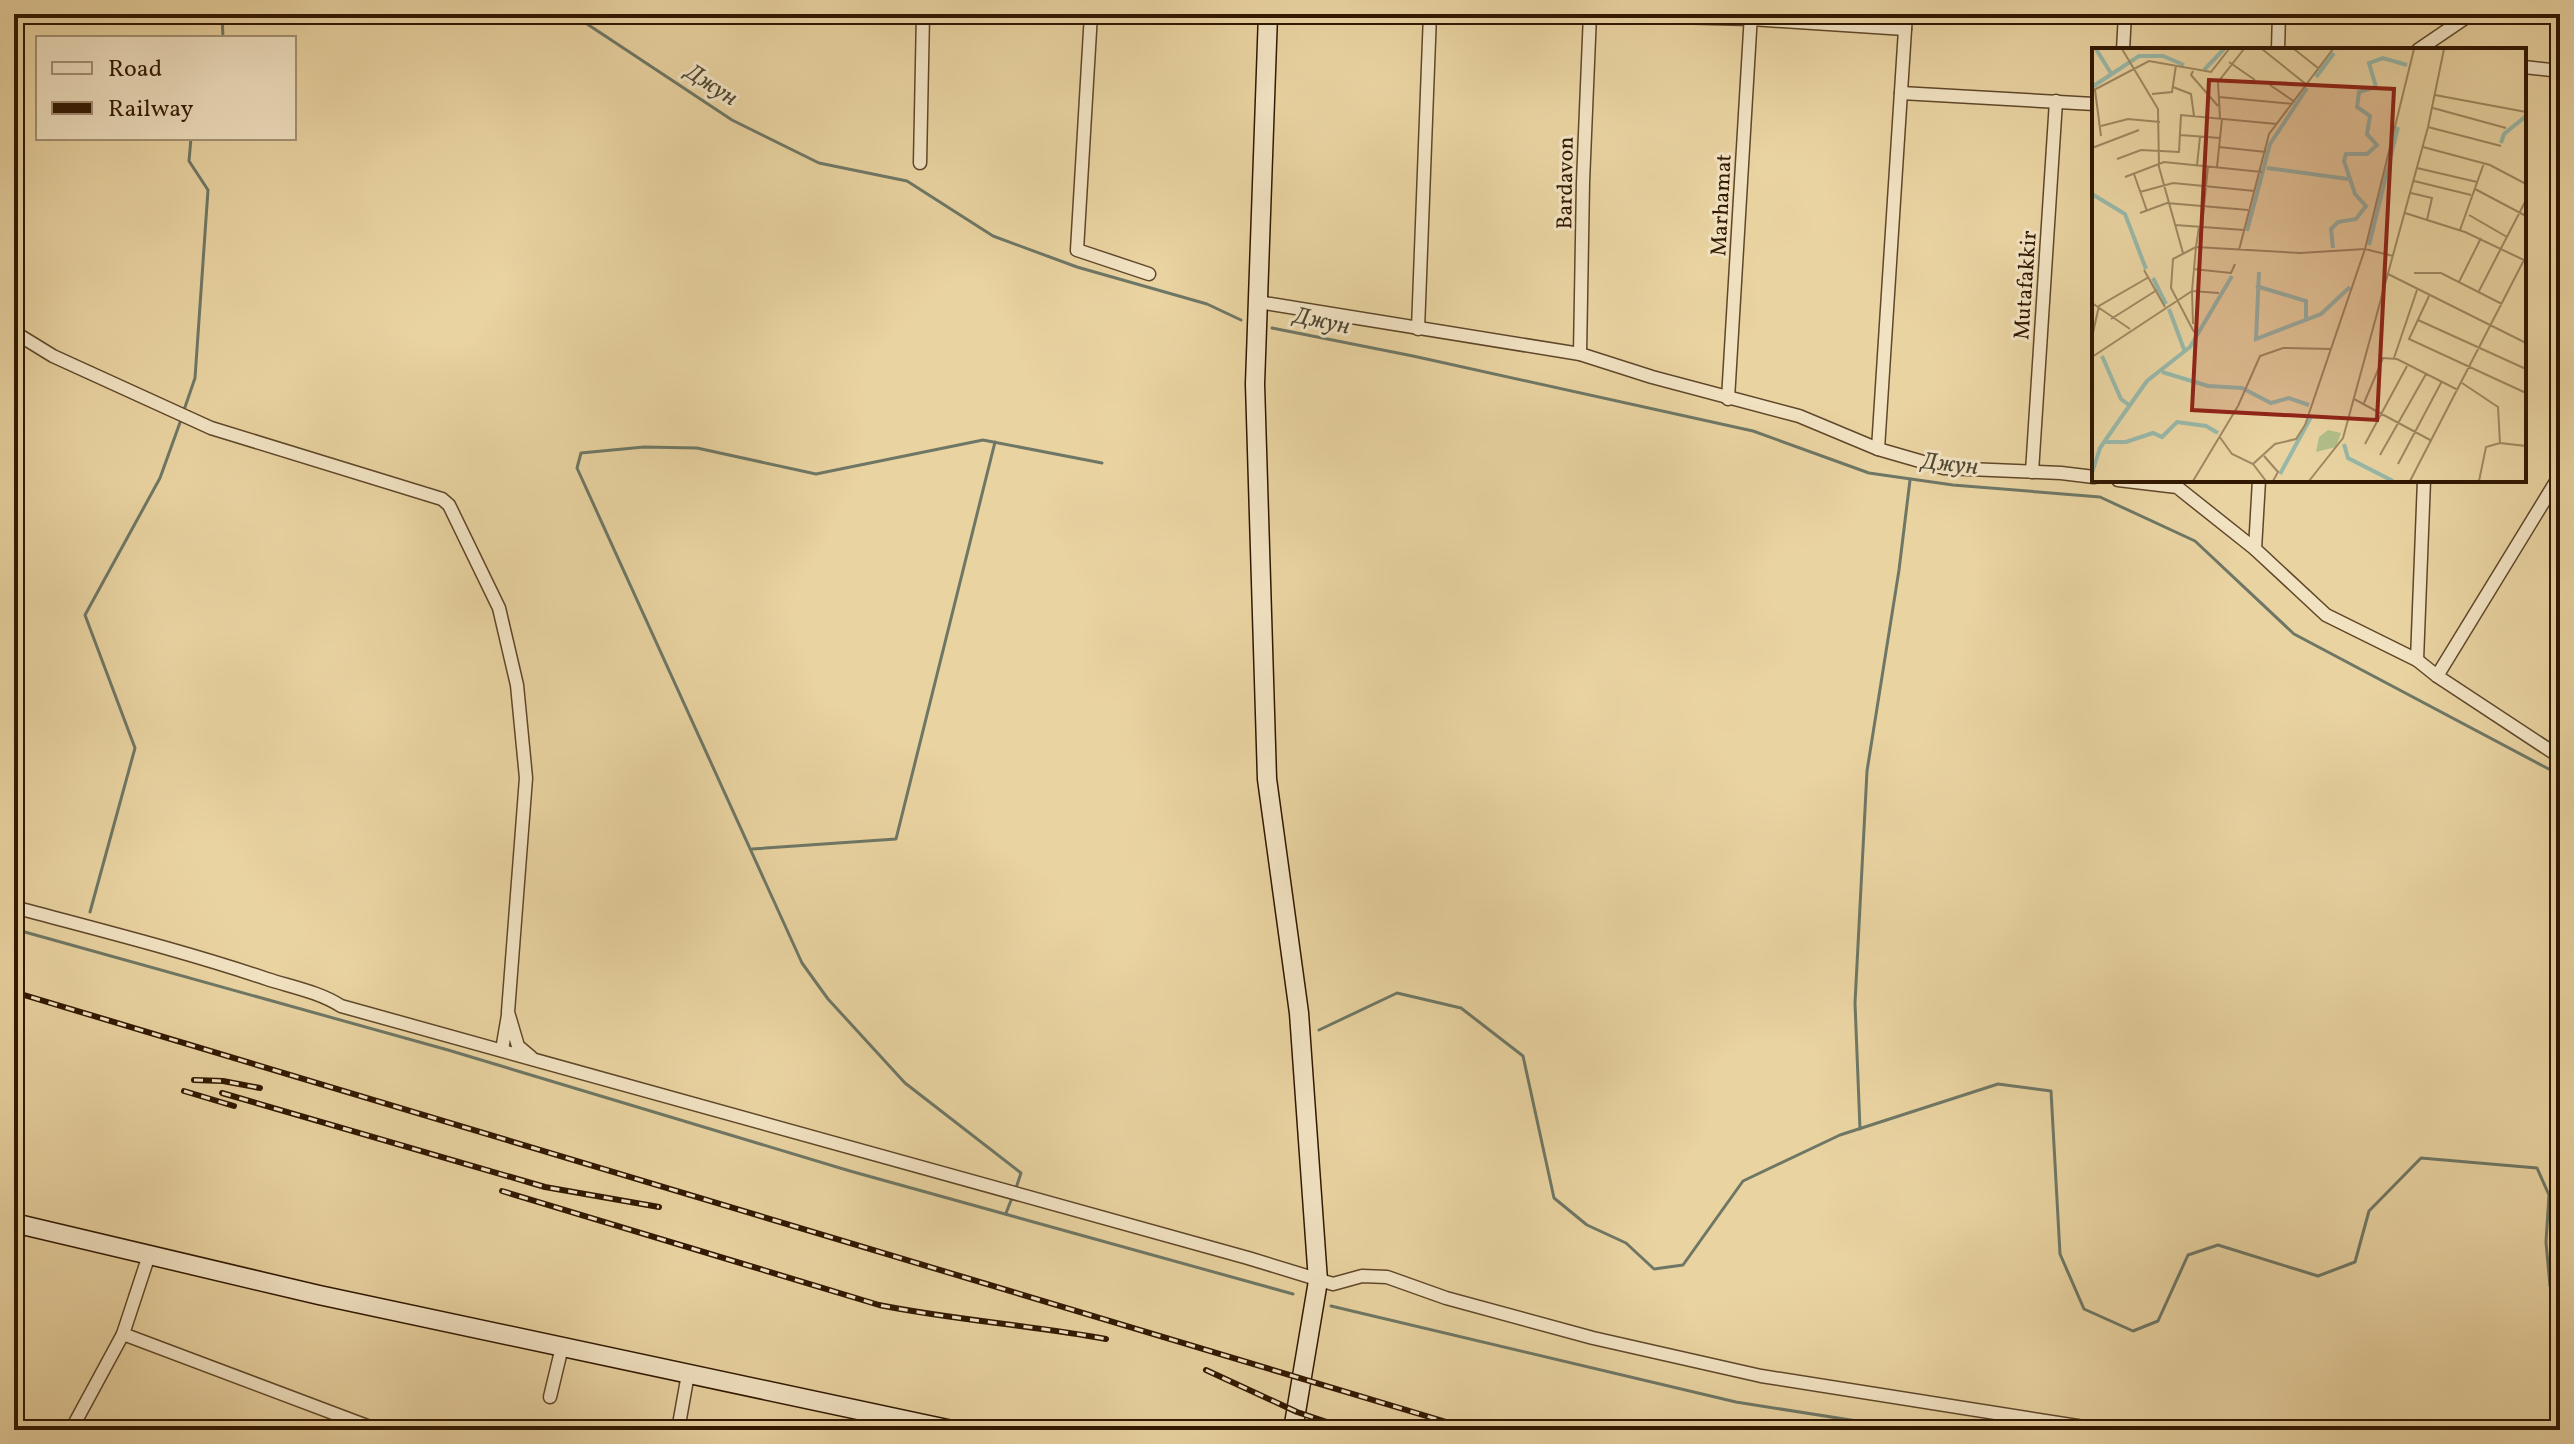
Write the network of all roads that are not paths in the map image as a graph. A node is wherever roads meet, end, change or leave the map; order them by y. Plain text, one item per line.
1 (923, 14) edge
2 (1091, 14) edge
3 (1268, 14) edge
4 (1430, 14) edge
5 (1558, 14) edge
6 (1906, 14) edge
7 (2125, 14) edge
8 (2279, 14) edge
9 (2471, 14) edge
10 (1590, 15) edge
11 (1751, 16) edge
12 (1905, 29) junction
13 (2123, 48) edge
14 (2278, 48) edge
15 (2421, 48) edge
16 (2526, 67) edge
17 (2560, 71) edge
18 (1901, 93) junction
19 (2056, 101) junction
20 (2092, 104) edge
21 (920, 163) dead end
22 (1149, 274) dead end
23 (1258, 302) junction
24 (1418, 329) junction
25 (14, 332) edge
26 (1580, 354) junction
27 (1728, 399) junction
28 (1878, 449) junction
29 (2032, 472) junction
30 (2560, 475) edge
31 (2092, 477) edge
32 (2135, 482) edge
33 (2259, 482) edge
34 (2424, 482) edge
35 (2255, 549) junction
36 (2417, 660) junction
37 (2437, 676) junction
38 (2560, 757) edge
39 (14, 907) edge
40 (508, 1012) junction
41 (502, 1050) junction
42 (532, 1059) junction
43 (14, 1223) edge
44 (149, 1255) junction
45 (1318, 1281) junction
46 (123, 1334) junction
47 (562, 1347) junction
48 (688, 1374) junction
49 (550, 1397) dead end
50 (71, 1430) edge
51 (378, 1430) edge
52 (678, 1430) edge
53 (952, 1430) edge
54 (1293, 1430) edge
55 (2103, 1430) edge

1 - 21 street
2 - 22 street
3 - 23 main road
4 - 24 street
5 - 10 street
6 - 12 street
7 - 13 street
8 - 14 street
9 - 15 street
10 - 11 street
10 - 26 street, Bardavon
11 - 12 street
11 - 27 street, Marhamat
12 - 18 street
16 - 17 street
18 - 19 street
18 - 28 street
19 - 20 street
19 - 29 street, Mutafakkir
23 - 24 street
23 - 45 main road
24 - 26 street
25 - 40 street
26 - 27 street
27 - 28 street
28 - 29 street
29 - 31 street
30 - 37 street
32 - 35 street
33 - 35 street
34 - 36 street
35 - 36 street
36 - 37 street
37 - 38 street
39 - 41 street
40 - 41 street
40 - 42 street
41 - 42 street
42 - 45 street
43 - 44 main road
44 - 46 street
44 - 47 main road
45 - 54 main road
45 - 55 street
46 - 50 street
46 - 51 street
47 - 48 main road
47 - 49 street
48 - 52 street
48 - 53 main road

